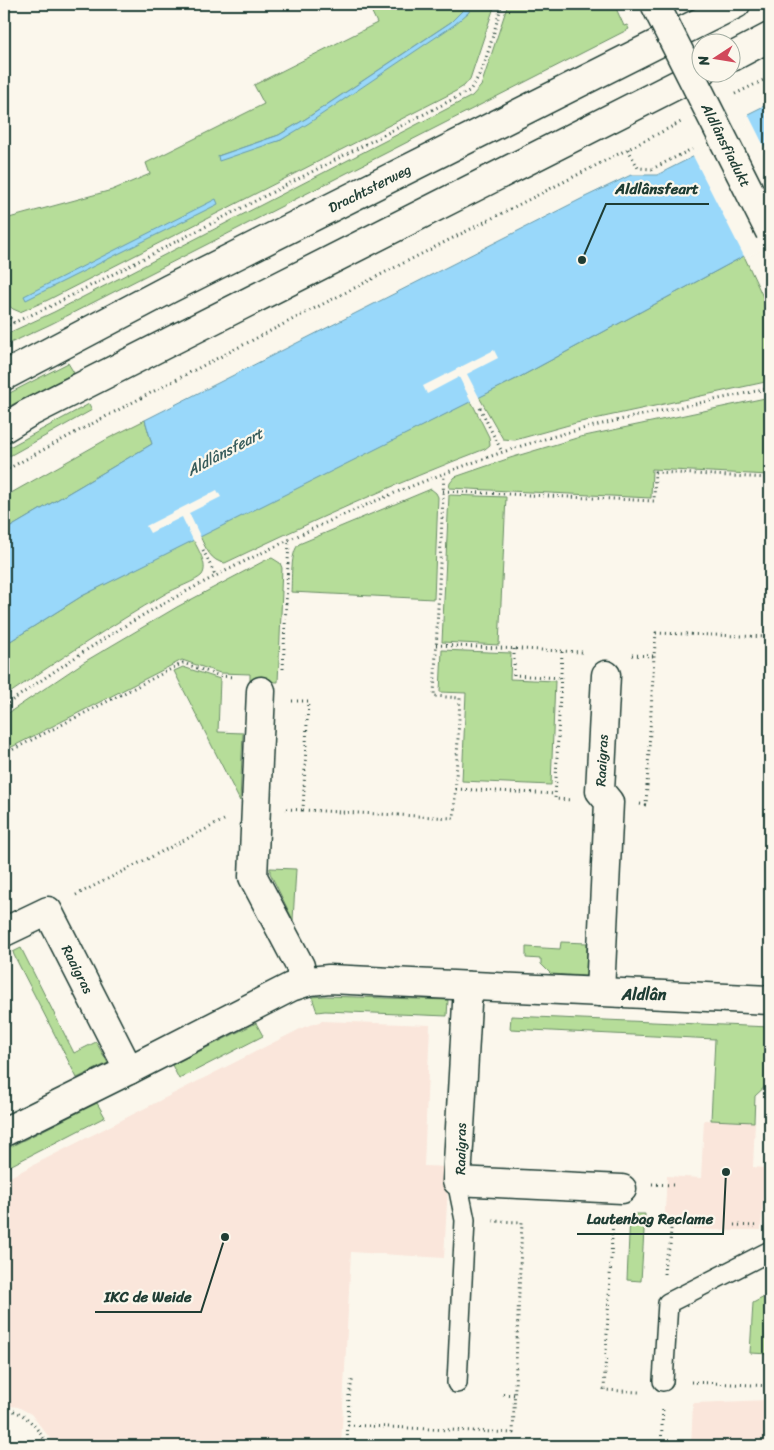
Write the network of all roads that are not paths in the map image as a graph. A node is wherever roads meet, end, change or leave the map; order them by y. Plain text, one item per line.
1 (654, 4) edge
2 (736, 4) edge
3 (770, 37) edge
4 (742, 52) edge
5 (692, 77) edge
6 (770, 232) edge
7 (4, 376) edge
8 (4, 428) edge
9 (606, 675) dead end
10 (261, 691) dead end
11 (4, 932) edge
12 (303, 982) junction
13 (468, 986) junction
14 (600, 992) junction
15 (770, 1000) edge
16 (129, 1070) junction
17 (4, 1132) edge
18 (458, 1181) junction
19 (618, 1189) road end
20 (770, 1251) edge
21 (457, 1383) dead end
22 (663, 1387) road end

1 - 6 street, Aldlânsfiadukt, bridge
2 - 7 street, Drachtsterweg
3 - 4 street
5 - 8 street
9 - 14 street, Raaigras
10 - 12 street
11 - 16 street, Raaigras
12 - 13 street
12 - 16 street
13 - 14 street
13 - 18 street, Raaigras
14 - 15 street
16 - 17 street
18 - 19 street, Raaigras
18 - 21 lane
20 - 22 lane

